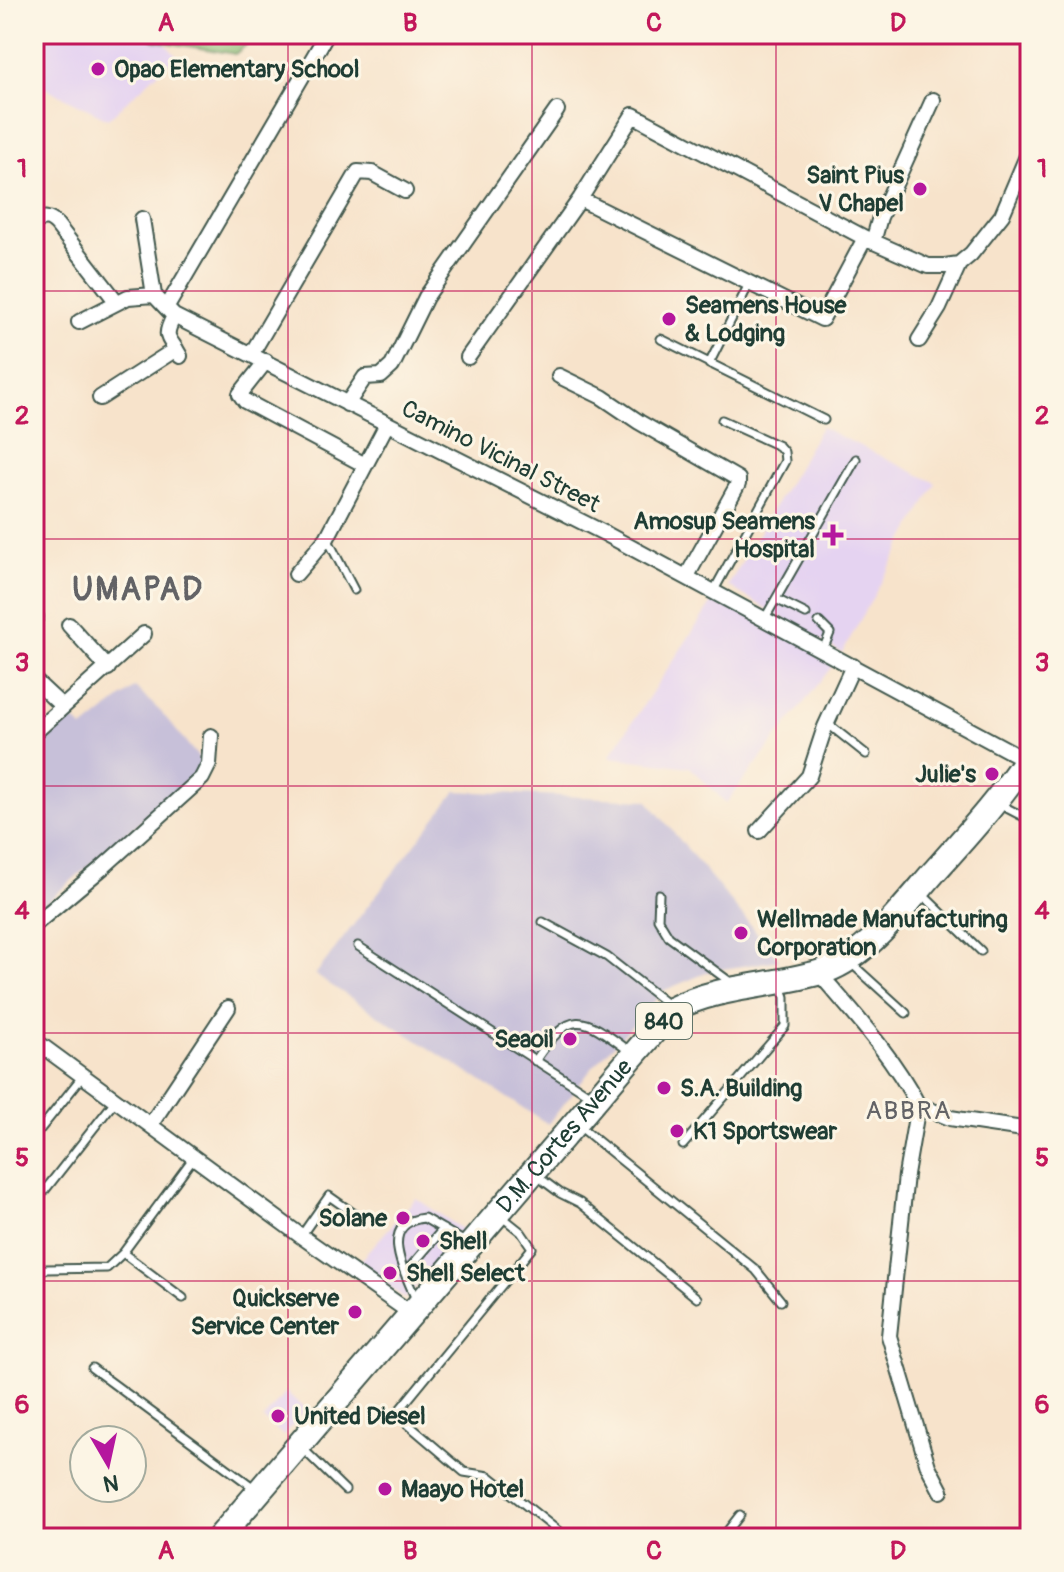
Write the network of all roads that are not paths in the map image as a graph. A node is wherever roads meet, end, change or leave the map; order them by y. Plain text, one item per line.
1 (327, 34) edge
2 (933, 100) dead end
3 (557, 110) dead end
4 (1030, 149) edge
5 (405, 191) dead end
6 (580, 199) junction
7 (142, 219) dead end
8 (34, 222) edge
9 (869, 240) junction
10 (959, 264) junction
11 (750, 282) junction
12 (154, 295) junction
13 (116, 301) junction
14 (171, 311) junction
15 (79, 322) dead end
16 (661, 339) dead end
17 (919, 340) dead end
18 (252, 353) junction
19 (468, 357) dead end
20 (266, 361) junction
21 (709, 364) junction
22 (559, 376) dead end
23 (100, 398) dead end
24 (347, 404) junction
25 (722, 420) dead end
26 (824, 420) dead end
27 (387, 424) junction
28 (856, 459) dead end
29 (365, 465) junction
30 (327, 538) junction
31 (296, 574) dead end
32 (687, 576) junction
33 (354, 590) dead end
34 (713, 592) junction
35 (776, 599) junction
36 (806, 614) dead end
37 (764, 620) junction
38 (819, 622) dead end
39 (69, 625) dead end
40 (144, 634) dead end
41 (822, 652) junction
42 (853, 666) junction
43 (108, 668) junction
44 (34, 680) edge
45 (63, 707) junction
46 (827, 723) junction
47 (34, 733) edge
48 (211, 736) dead end
49 (866, 754) dead end
50 (1028, 756) edge
51 (995, 802) junction
52 (1030, 820) edge
53 (759, 831) dead end
54 (918, 890) junction
55 (659, 894) dead end
56 (543, 922) dead end
57 (34, 925) edge
58 (358, 946) dead end
59 (981, 951) dead end
60 (847, 959) junction
61 (818, 972) junction
62 (779, 979) junction
63 (739, 988) junction
64 (228, 1008) dead end
65 (673, 1009) junction
66 (906, 1013) dead end
67 (34, 1040) edge
68 (634, 1054) junction
69 (535, 1061) junction
70 (84, 1075) junction
71 (116, 1099) junction
72 (596, 1099) junction
73 (918, 1105) junction
74 (575, 1123) junction
75 (151, 1124) junction
76 (1030, 1130) edge
77 (34, 1137) edge
78 (683, 1145) dead end
79 (194, 1157) junction
80 (533, 1172) junction
81 (34, 1204) edge
82 (497, 1213) junction
83 (356, 1215) dead end
84 (443, 1229) junction
85 (301, 1236) junction
86 (470, 1245) junction
87 (123, 1253) junction
88 (405, 1273) junction
89 (34, 1275) edge
90 (183, 1298) dead end
91 (697, 1298) dead end
92 (781, 1301) dead end
93 (415, 1310) junction
94 (92, 1368) dead end
95 (299, 1445) junction
96 (345, 1490) dead end
97 (941, 1491) dead end
98 (258, 1493) junction
99 (740, 1515) dead end
100 (226, 1536) edge
101 (567, 1538) edge
102 (722, 1538) edge

1 - 14 street
2 - 9 street
3 - 24 street
4 - 10 street
5 - 18 street
6 - 9 street
6 - 11 street
6 - 19 street
7 - 12 street
8 - 13 street
9 - 10 street
9 - 11 street
10 - 17 street
11 - 21 lane
12 - 13 street
12 - 14 street, Camino Vicinal Street
13 - 15 street
14 - 18 street, Camino Vicinal Street
14 - 23 street
16 - 21 lane
18 - 20 street, Camino Vicinal Street
20 - 24 street, Camino Vicinal Street
20 - 29 street
21 - 26 lane
22 - 32 street
24 - 27 street, Camino Vicinal Street
25 - 34 lane
27 - 29 street
27 - 32 street, Camino Vicinal Street
28 - 35 lane
29 - 30 street
30 - 31 street
30 - 33 lane
32 - 34 street, Camino Vicinal Street
34 - 37 street, Camino Vicinal Street
35 - 36 lane
35 - 37 lane
37 - 41 street, Camino Vicinal Street
38 - 41 lane
39 - 43 street
40 - 43 street
41 - 42 street, Camino Vicinal Street
42 - 46 street
42 - 50 street, Camino Vicinal Street
43 - 45 street
44 - 45 street
45 - 47 street
46 - 49 lane
46 - 53 street
48 - 57 street
50 - 51 highway, D.M. Cortes Avenue / 840
51 - 52 lane
51 - 54 highway, D.M. Cortes Avenue / 840
54 - 59 lane
54 - 60 highway, D.M. Cortes Avenue / 840
55 - 63 lane
56 - 65 lane
58 - 69 lane
60 - 61 highway, D.M. Cortes Avenue / 840
60 - 66 lane
61 - 62 highway, D.M. Cortes Avenue / 840
61 - 73 street
62 - 63 highway, D.M. Cortes Avenue / 840
62 - 78 lane
63 - 65 highway, D.M. Cortes Avenue / 840
64 - 75 street
65 - 68 highway, D.M. Cortes Avenue / 840
67 - 70 street
68 - 69 lane
68 - 72 highway, D.M. Cortes Avenue / 840
69 - 72 lane
70 - 71 street
70 - 77 lane
71 - 75 street
71 - 81 lane
72 - 74 highway, D.M. Cortes Avenue / 840
73 - 76 street
73 - 97 street
74 - 80 highway, D.M. Cortes Avenue / 840
74 - 92 lane
75 - 79 street
79 - 85 street
79 - 87 lane
80 - 82 highway, D.M. Cortes Avenue / 840
80 - 91 lane
82 - 86 highway, D.M. Cortes Avenue / 840
82 - 101 lane
83 - 85 lane
84 - 86 lane
84 - 88 lane
84 - 88 lane
85 - 93 street
86 - 93 highway, D.M. Cortes Avenue / 840
87 - 89 lane
87 - 90 lane
88 - 93 lane
93 - 95 highway, D.M. Cortes Avenue / 840
94 - 98 lane
95 - 96 lane
95 - 98 highway, D.M. Cortes Avenue / 840
98 - 100 highway, D.M. Cortes Avenue / 840
99 - 102 lane

